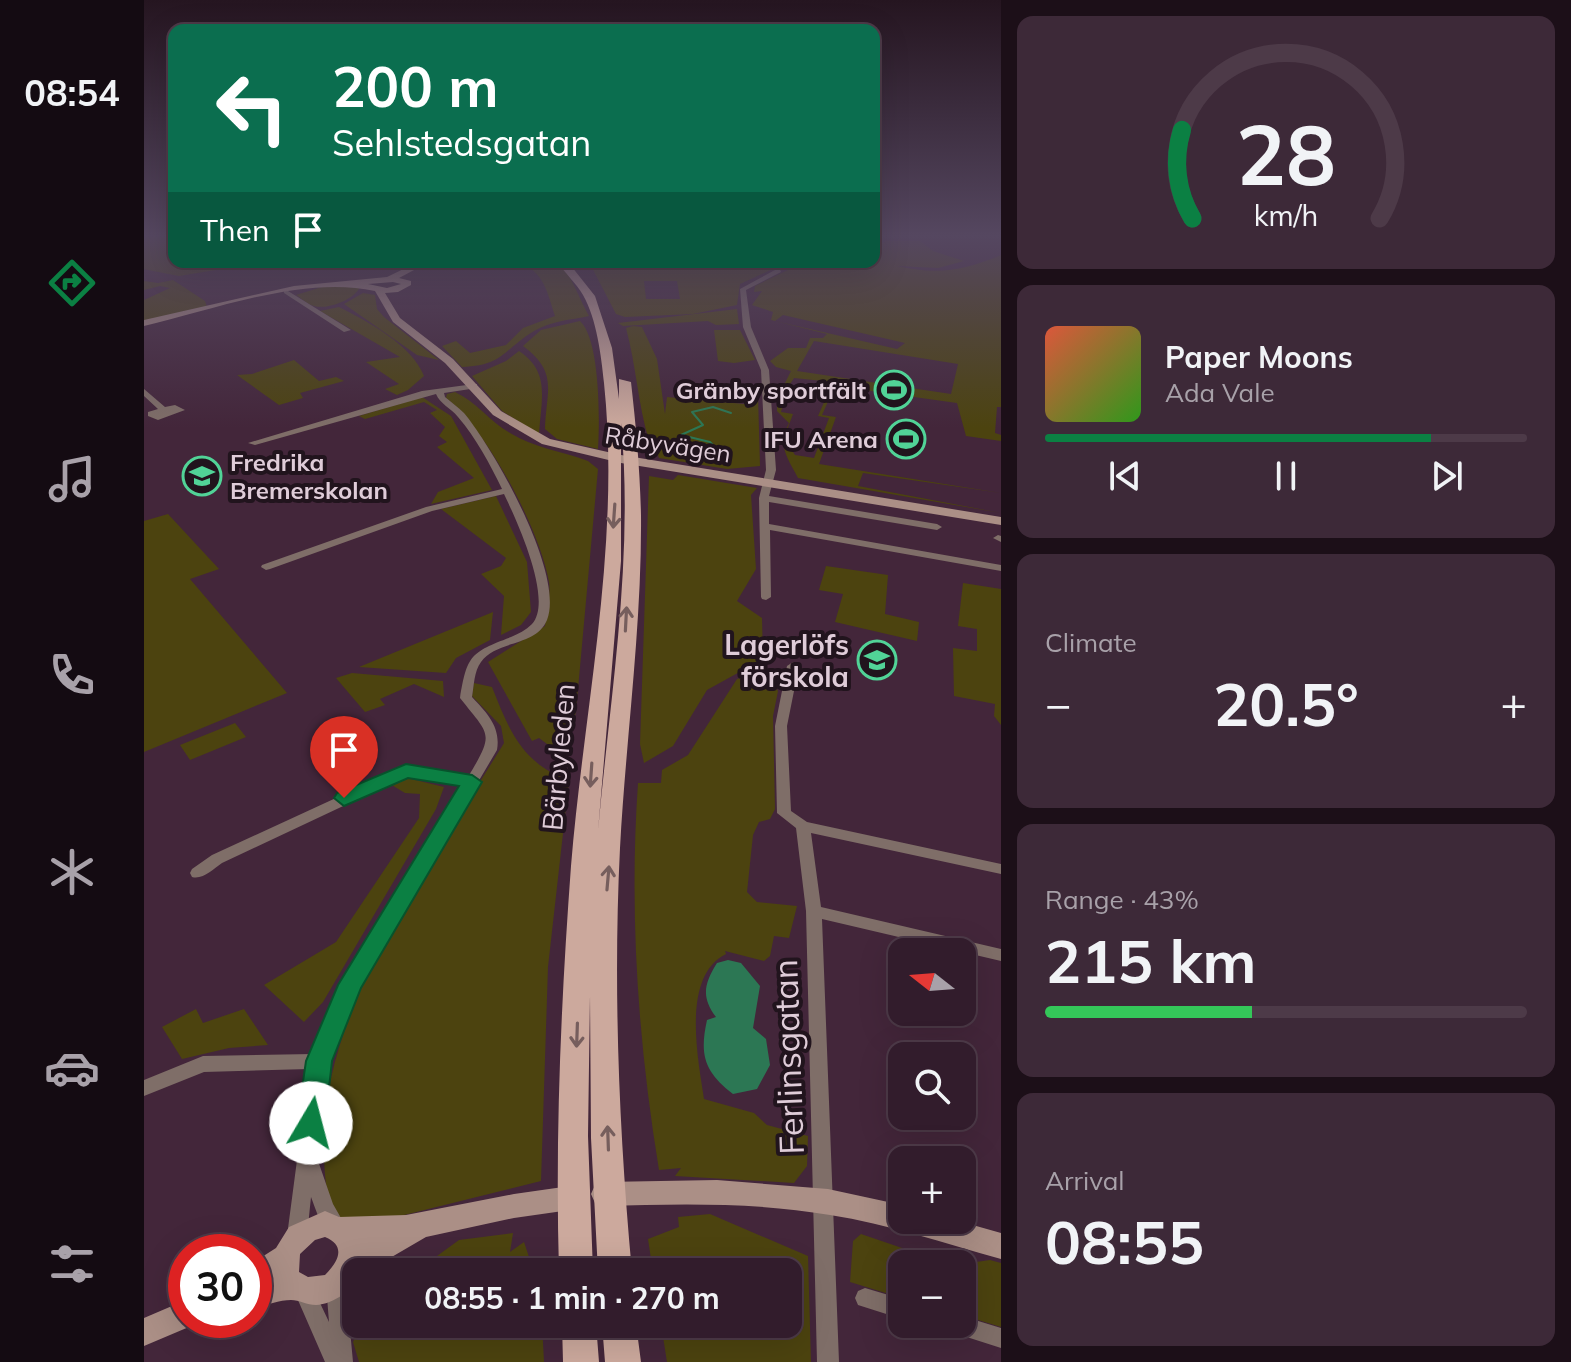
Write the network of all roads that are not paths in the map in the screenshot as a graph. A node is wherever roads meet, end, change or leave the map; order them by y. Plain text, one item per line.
1 (247, 301) edge
2 (300, 301) edge
3 (386, 301) edge
4 (588, 301) edge
5 (602, 301) edge
6 (744, 301) edge
7 (144, 323) edge
8 (347, 330) dead end
9 (474, 386) junction
10 (144, 391) edge
11 (440, 391) junction
12 (162, 409) dead end
13 (252, 443) dead end
14 (767, 489) junction
15 (506, 491) junction
16 (1001, 521) edge
17 (765, 526) junction
18 (937, 527) dead end
19 (266, 567) dead end
20 (1001, 568) edge
21 (766, 597) dead end
22 (793, 666) dead end
23 (472, 782) junction
24 (803, 826) junction
25 (1001, 869) edge
26 (197, 873) dead end
27 (814, 911) junction
28 (1001, 955) edge
29 (319, 1061) junction
30 (144, 1088) edge
31 (307, 1154) junction
32 (823, 1200) junction
33 (888, 1215) edge
34 (425, 1225) junction
35 (338, 1227) junction
36 (959, 1234) edge
37 (1001, 1246) edge
38 (291, 1247) junction
39 (349, 1258) edge
40 (370, 1258) edge
41 (576, 1258) edge
42 (614, 1258) edge
43 (272, 1262) edge
44 (342, 1275) edge
45 (342, 1283) edge
46 (299, 1289) junction
47 (272, 1292) edge
48 (865, 1298) dead end
49 (888, 1305) edge
50 (168, 1322) edge
51 (976, 1330) edge
52 (144, 1332) edge
53 (580, 1338) edge
54 (620, 1338) edge
55 (1001, 1338) edge
56 (339, 1362) edge
57 (581, 1362) edge
58 (623, 1362) edge
59 (828, 1362) edge

1 - 7 main road
2 - 8 street
3 - 9 main road, Råbyvägen
4 -> 41 main road, Bärbyleden
42 -> 5 main road, Bärbyleden
6 - 14 street
9 - 11 street
9 - 14 main road, Råbyvägen
10 - 12 street
11 - 13 street
11 - 15 street
14 - 16 main road, Råbyvägen
14 - 17 street
14 - 18 street
15 - 19 street
15 - 23 street
17 - 20 street
17 - 21 street
22 - 24 street, Ferlinsgatan
23 - 26 street
23 - 29 street
24 - 25 street
24 - 27 street, Ferlinsgatan
27 - 28 street
27 - 32 street, Ferlinsgatan
29 - 30 street
29 - 31 street
31 - 35 street
31 - 38 street
32 - 33 main road
32 - 34 main road
32 - 59 street, Ferlinsgatan
34 - 35 main road
34 - 40 main road
35 - 38 main road
35 - 39 main road
36 - 37 main road
38 - 43 main road
38 - 46 main road
44 - 46 main road
45 - 56 street
46 - 47 main road
46 - 56 street
48 - 49 street
50 - 52 main road
51 - 55 street
53 - 57 main road
54 - 58 main road

